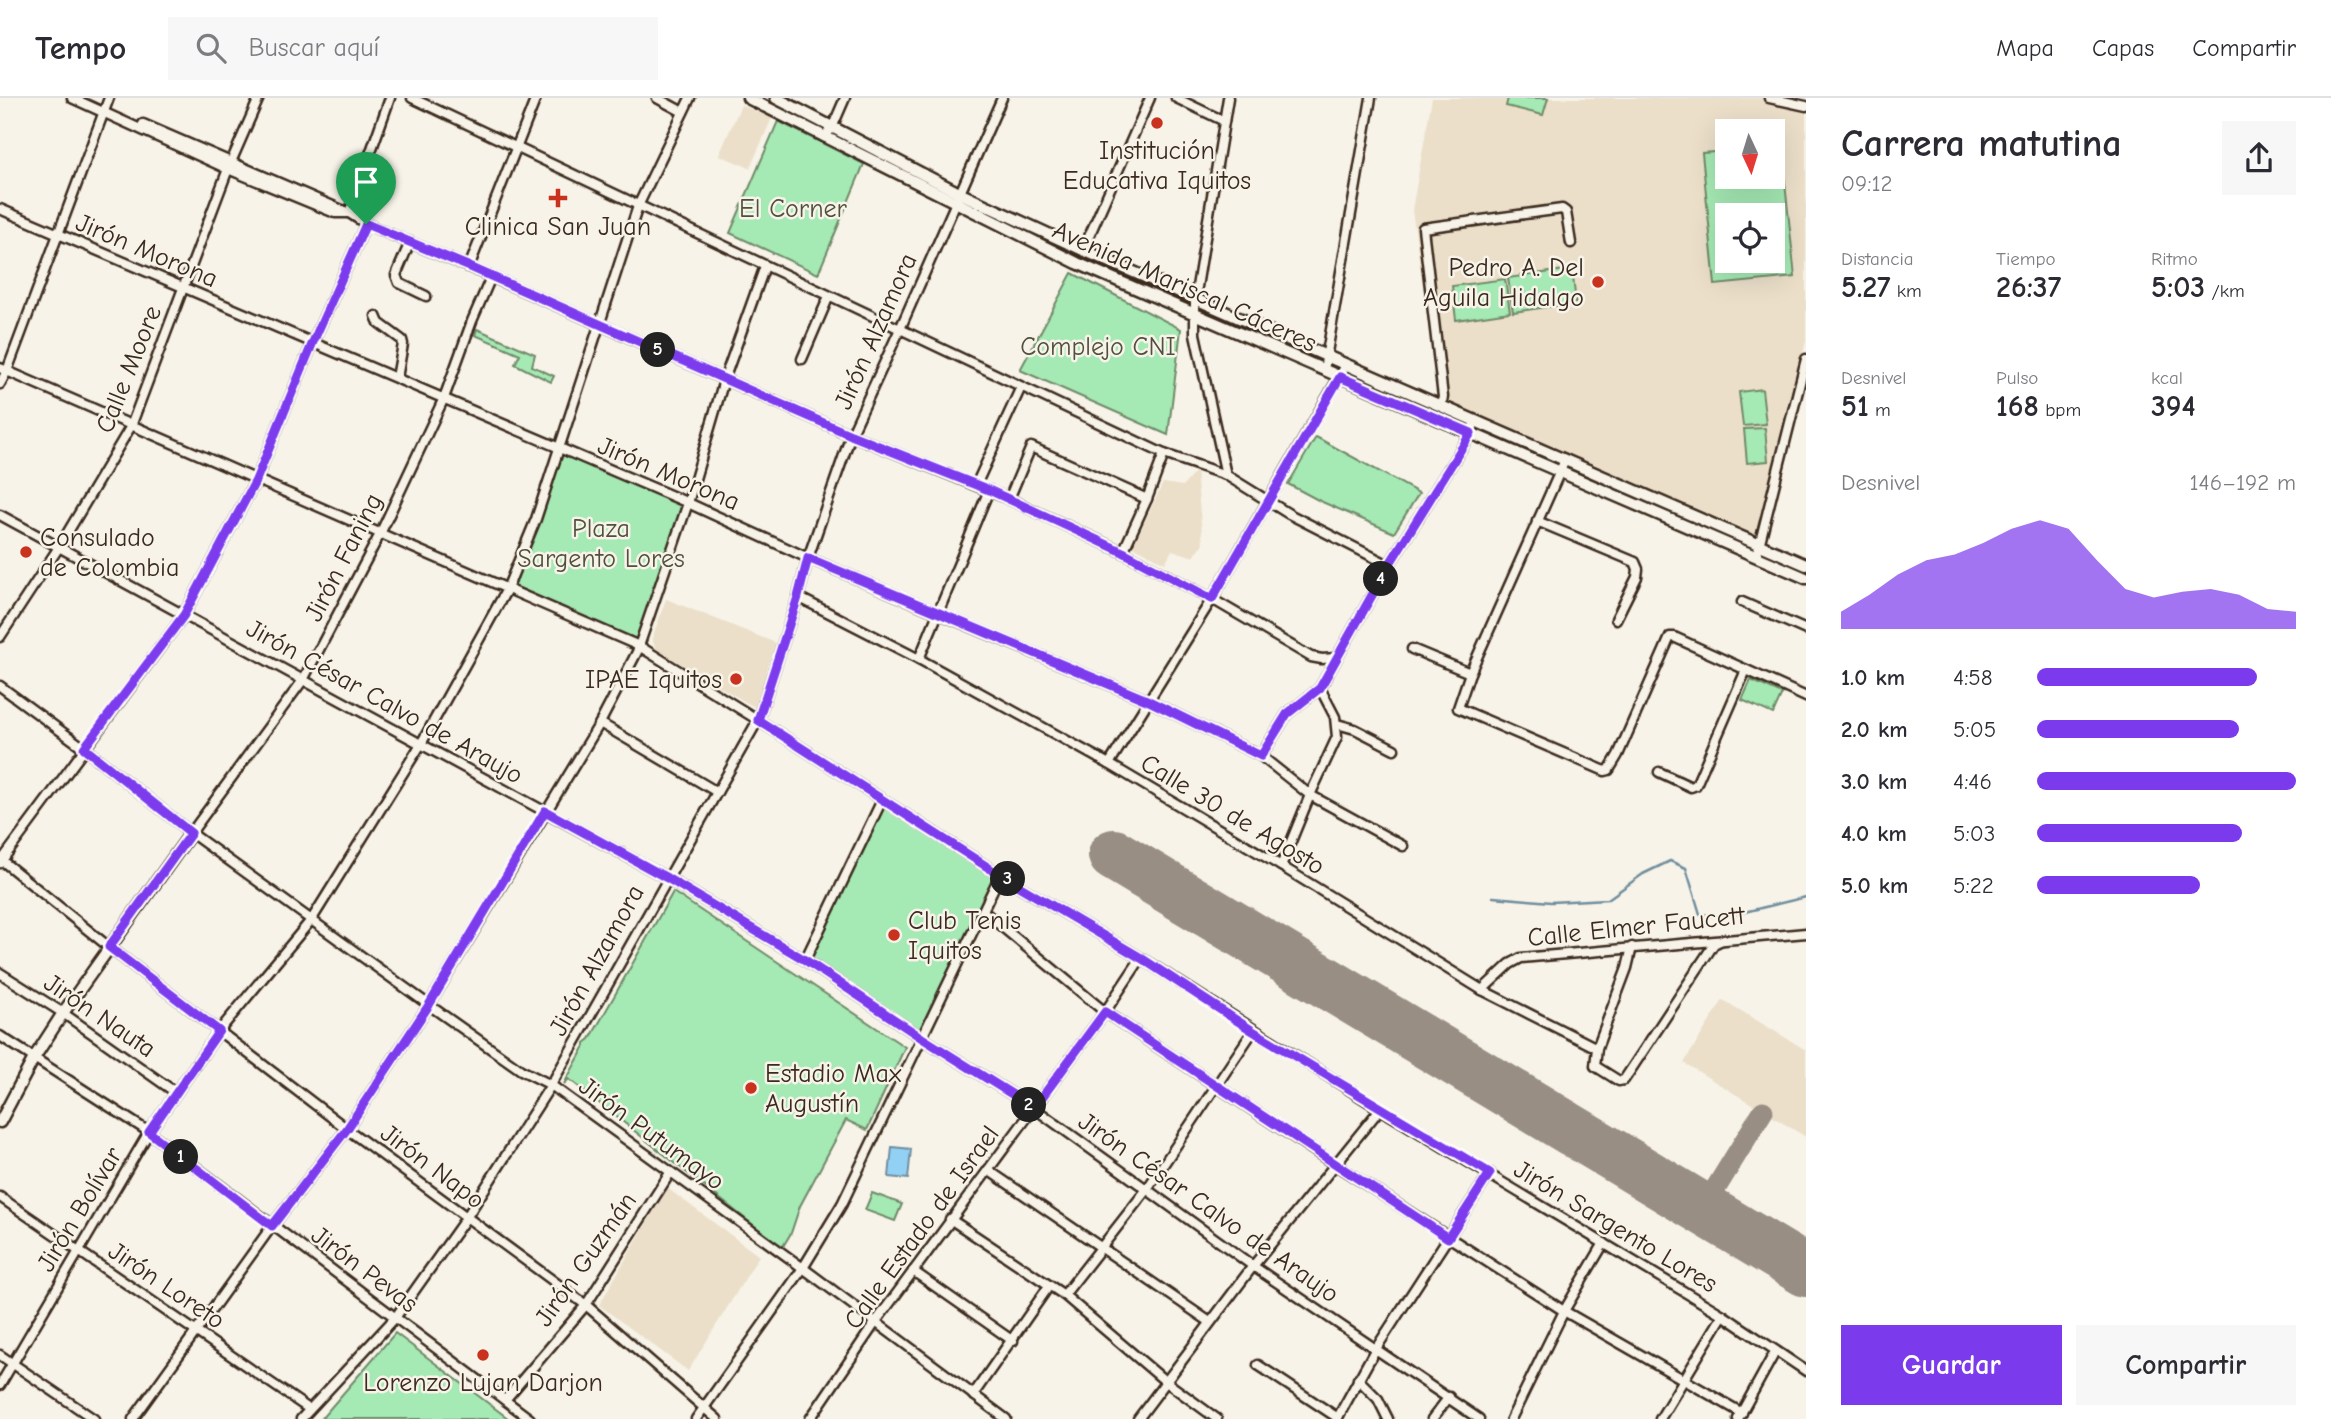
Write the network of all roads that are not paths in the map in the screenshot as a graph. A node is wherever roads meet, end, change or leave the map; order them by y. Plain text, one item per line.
1 (72, 98) edge
2 (82, 98) edge
3 (109, 98) edge
4 (259, 98) edge
5 (390, 98) edge
6 (412, 98) edge
7 (537, 98) edge
8 (657, 98) edge
9 (690, 98) edge
10 (748, 98) edge
11 (776, 98) edge
12 (845, 98) edge
13 (1002, 98) edge
14 (1150, 98) edge
15 (1177, 98) edge
16 (1228, 98) edge
17 (1371, 98) edge
18 (1769, 98) edge
19 (1806, 106) edge
20 (105, 111) junction
21 (683, 112) junction
22 (1224, 121) junction
23 (832, 128) junction
24 (824, 137) junction
25 (516, 148) junction
26 (230, 165) junction
27 (957, 198) junction
28 (638, 206) junction
29 (0, 209) edge
30 (349, 213) junction
31 (366, 224) junction
32 (57, 235) junction
33 (410, 242) junction
34 (1572, 243) dead end
35 (1083, 250) junction
36 (765, 266) junction
37 (470, 267) junction
38 (491, 277) junction
39 (184, 288) junction
40 (426, 296) dead end
41 (828, 296) junction
42 (1195, 299) junction
43 (1195, 314) junction
44 (376, 316) dead end
45 (601, 326) junction
46 (901, 329) junction
47 (313, 342) junction
48 (1327, 357) junction
49 (802, 359) dead end
50 (1806, 359) edge
51 (1346, 365) junction
52 (3, 370) edge
53 (1324, 370) junction
54 (1340, 377) junction
55 (397, 378) junction
56 (724, 380) junction
57 (0, 384) edge
58 (1021, 387) junction
59 (444, 398) junction
60 (1441, 406) junction
61 (1475, 421) junction
62 (131, 426) junction
63 (1471, 433) junction
64 (851, 435) junction
65 (558, 447) junction
66 (1164, 454) junction
67 (1565, 460) junction
68 (1560, 471) junction
69 (1226, 475) junction
70 (256, 480) junction
71 (976, 485) junction
72 (989, 490) junction
73 (1009, 499) junction
74 (1147, 499) junction
75 (1268, 500) junction
76 (688, 502) junction
77 (0, 515) edge
78 (1537, 521) junction
79 (380, 534) junction
80 (59, 547) junction
81 (1758, 550) junction
82 (1123, 552) junction
83 (808, 558) junction
84 (1389, 565) junction
85 (1806, 565) edge
86 (1806, 578) edge
87 (507, 589) junction
88 (798, 597) junction
89 (1212, 599) junction
90 (1742, 602) dead end
91 (938, 613) junction
92 (184, 615) junction
93 (1616, 619) dead end
94 (1806, 630) edge
95 (0, 638) edge
96 (639, 646) junction
97 (1412, 649) dead end
98 (1336, 658) junction
99 (919, 659) junction
100 (1322, 659) junction
101 (1746, 670) junction
102 (1470, 673) junction
103 (303, 680) junction
104 (1322, 684) junction
105 (0, 686) edge
106 (1806, 697) edge
107 (1149, 701) junction
108 (758, 720) junction
109 (600, 723) junction
110 (1337, 724) junction
111 (421, 744) junction
112 (84, 748) junction
113 (1394, 749) dead end
114 (1261, 756) junction
115 (1109, 764) junction
116 (1659, 772) dead end
117 (717, 792) junction
118 (1310, 794) junction
119 (882, 800) junction
120 (545, 811) junction
121 (191, 833) junction
122 (1403, 846) dead end
123 (1, 861) edge
124 (1281, 866) junction
125 (1000, 875) junction
126 (667, 878) junction
127 (983, 911) junction
128 (312, 919) junction
129 (1806, 933) edge
130 (1724, 939) junction
131 (109, 947) junction
132 (1632, 947) junction
133 (1141, 958) junction
134 (805, 960) junction
135 (0, 973) edge
136 (1482, 990) junction
137 (429, 1005) junction
138 (1105, 1012) junction
139 (63, 1013) junction
140 (219, 1031) junction
141 (1253, 1031) junction
142 (0, 1036) edge
143 (922, 1038) junction
144 (1597, 1048) junction
145 (34, 1058) junction
146 (551, 1085) junction
147 (1218, 1085) junction
148 (175, 1092) junction
149 (1034, 1108) junction
150 (1380, 1109) junction
151 (0, 1122) edge
152 (347, 1129) junction
153 (149, 1132) junction
154 (1336, 1165) junction
155 (988, 1170) junction
156 (670, 1173) junction
157 (1490, 1173) junction
158 (1147, 1189) junction
159 (0, 1197) edge
160 (466, 1218) junction
161 (950, 1219) junction
162 (272, 1226) junction
163 (1448, 1238) junction
164 (1604, 1243) junction
165 (1100, 1248) junction
166 (79, 1250) junction
167 (1253, 1266) junction
168 (803, 1268) junction
169 (913, 1270) junction
170 (1049, 1286) junction
171 (1064, 1295) junction
172 (586, 1305) junction
173 (1564, 1311) junction
174 (1723, 1315) junction
175 (395, 1318) junction
176 (1210, 1322) junction
177 (875, 1324) junction
178 (196, 1330) junction
179 (1013, 1341) junction
180 (1375, 1350) junction
181 (1775, 1352) junction
182 (0, 1355) edge
183 (12, 1363) junction
184 (1258, 1365) dead end
185 (1806, 1371) edge
186 (1358, 1379) junction
187 (1685, 1379) junction
188 (1165, 1381) junction
189 (0, 1385) edge
190 (973, 1395) junction
191 (1449, 1397) junction
192 (505, 1400) junction
193 (704, 1408) junction
194 (309, 1409) junction
195 (1740, 1416) edge
196 (94, 1419) edge
197 (133, 1419) edge
198 (301, 1419) edge
199 (530, 1419) edge
200 (696, 1419) edge
201 (717, 1419) edge
202 (810, 1419) edge
203 (1006, 1419) edge
204 (1138, 1419) edge
205 (1217, 1419) edge
206 (1337, 1419) edge
207 (1388, 1419) edge
208 (1432, 1419) edge
209 (1479, 1419) edge
210 (1511, 1419) edge
211 (1660, 1419) edge

1 - 20 street
2 - 20 street
3 - 20 street
4 - 26 street, Calle Moore
5 - 30 street
6 - 25 street
7 - 25 street
8 - 21 street
9 - 21 street, Jirón Bolívar
10 - 24 main road, Avenida Mariscal Cáceres
11 - 23 main road, Avenida Mariscal Cáceres
12 - 23 street
13 - 27 street, Jirón Alzamora
14 - 35 street
15 - 22 street
16 - 22 street
17 - 48 street
18 - 19 street
20 - 26 street
20 - 32 street
21 - 28 street, Jirón Bolívar
22 - 42 street
23 - 24 street
23 - 27 main road, Avenida Mariscal Cáceres
24 - 27 main road, Avenida Mariscal Cáceres
25 - 28 street
25 - 37 street
26 - 30 street
26 - 39 street, Calle Moore
27 - 35 main road, Avenida Mariscal Cáceres
27 - 43 main road, Avenida Mariscal Cáceres
27 - 46 street, Jirón Alzamora
28 - 36 street
28 - 45 street, Jirón Bolívar
29 - 32 street, Jirón Morona
30 - 31 street
31 - 33 street
31 - 47 street
32 - 39 street, Jirón Morona
32 - 52 street
33 - 37 street
33 - 40 street
34 - 60 street
35 - 42 main road, Avenida Mariscal Cáceres
36 - 41 street
36 - 56 street
37 - 38 street
38 - 45 street
38 - 59 street, Jirón Faning
39 - 47 street, Jirón Morona
39 - 62 street, Calle Moore
41 - 46 street
41 - 49 street
42 - 43 street
42 - 48 main road, Avenida Mariscal Cáceres
43 - 53 main road, Avenida Mariscal Cáceres
43 - 69 street
44 - 55 street
45 - 56 street
45 - 65 street, Jirón Bolívar
46 - 58 street
46 - 64 street, Jirón Alzamora
47 - 55 street, Jirón Morona
47 - 70 street
48 - 51 main road, Avenida Mariscal Cáceres
48 - 53 street
50 - 81 street
51 - 54 street
51 - 60 main road, Avenida Mariscal Cáceres
52 - 57 street
52 - 62 street, Jirón Sargento Lores
53 - 54 main road, Avenida Mariscal Cáceres
54 - 63 main road, Avenida Mariscal Cáceres
54 - 75 street
55 - 59 street, Jirón Morona
56 - 64 street
56 - 76 street
58 - 66 street
58 - 71 street
59 - 65 street, Jirón Morona
59 - 79 street, Jirón Faning
60 - 61 main road, Avenida Mariscal Cáceres
61 - 63 street
61 - 67 main road, Avenida Mariscal Cáceres
62 - 70 street, Jirón Sargento Lores
62 - 80 street, Calle Moore
63 - 68 main road, Avenida Mariscal Cáceres
63 - 84 street
64 - 71 street
64 - 83 street, Jirón Alzamora
65 - 76 street, Jirón Morona
65 - 87 street, Jirón Bolívar
66 - 69 street
66 - 74 street
67 - 68 street
67 - 81 main road, Avenida Mariscal Cáceres
68 - 78 street
68 - 81 main road, Avenida Mariscal Cáceres
69 - 75 street
70 - 79 street, Jirón Sargento Lores
70 - 92 street
71 - 72 street
72 - 73 street
72 - 91 street
73 - 74 street
73 - 82 street
74 - 82 street
75 - 84 street
75 - 89 street
76 - 83 street, Jirón Morona
76 - 96 street
77 - 80 street, Jirón César Calvo de Araujo
78 - 93 street
78 - 102 street
79 - 87 street, Jirón Sargento Lores
79 - 103 street, Jirón Faning
80 - 92 street, Jirón César Calvo de Araujo
80 - 95 street, Calle Moore
81 - 85 main road, Avenida Mariscal Cáceres
81 - 86 main road, Avenida Mariscal Cáceres
82 - 89 street
83 - 88 street, Jirón Alzamora
83 - 91 street, Jirón Morona
84 - 98 street
87 - 96 street, Jirón Sargento Lores
87 - 111 street, Jirón Bolívar
88 - 99 street, Calle 30 de Agosto
88 - 108 street, Jirón Alzamora
89 - 100 street
89 - 107 street
90 - 94 street
91 - 99 street
91 - 107 street, Jirón Morona
92 - 103 street, Jirón César Calvo de Araujo
92 - 112 street
96 - 108 street, Jirón Sargento Lores
96 - 109 street
97 - 102 street
98 - 100 street
98 - 104 street
99 - 115 street, Calle 30 de Agosto
100 - 104 street
101 - 102 street
101 - 106 street
101 - 116 street
103 - 111 street, Jirón César Calvo de Araujo
103 - 121 street, Jirón Faning
104 - 110 street
104 - 114 street
105 - 112 street, Jirón Putumayo
107 - 114 street, Jirón Morona
107 - 115 street
108 - 117 street, Jirón Alzamora
108 - 119 street, Jirón Sargento Lores
109 - 117 street
109 - 120 street
110 - 113 street
110 - 118 street
111 - 120 street, Jirón César Calvo de Araujo
111 - 128 street, Jirón Bolívar
112 - 121 street, Jirón Putumayo
112 - 123 street
114 - 118 street, Jirón Morona
115 - 124 street, Calle 30 de Agosto
117 - 126 street, Jirón Alzamora
118 - 122 street, Jirón Morona
118 - 124 street
119 - 125 street, Jirón Sargento Lores
119 - 134 street
120 - 126 street, Jirón César Calvo de Araujo
120 - 137 street
121 - 128 street, Jirón Putumayo
121 - 131 main road
123 - 131 street, Jirón Napo
124 - 136 street, Calle 30 de Agosto
125 - 127 street
125 - 133 street, Jirón Sargento Lores
126 - 134 street, Jirón César Calvo de Araujo
126 - 146 street, Jirón Alzamora
127 - 138 street
127 - 143 street
128 - 137 street, Jirón Putumayo
128 - 140 street, Jirón Bolívar
129 - 130 street, Calle Elmer Faucett
130 - 132 street, Calle Elmer Faucett
130 - 144 street
131 - 139 main road
131 - 140 street, Jirón Napo
132 - 136 street, Calle Elmer Faucett
132 - 144 street
133 - 138 street, Calle Estado de Israel
133 - 141 street, Jirón Sargento Lores
134 - 143 street, Jirón César Calvo de Araujo
135 - 139 street, Jirón Nauta
136 - 144 street, Calle 30 de Agosto
137 - 146 street, Jirón Putumayo
137 - 152 street
138 - 147 street
138 - 149 street, Calle Estado de Israel
139 - 145 main road
139 - 148 street, Jirón Nauta
140 - 148 street, Jirón Bolívar
140 - 152 street, Jirón Napo
141 - 147 street
141 - 150 street, Jirón Sargento Lores
142 - 145 street, Jirón Pevas
143 - 149 street, Jirón César Calvo de Araujo
143 - 168 street
145 - 151 main road
145 - 153 street, Jirón Pevas
146 - 156 street, Jirón Putumayo
146 - 160 street, Jirón Alzamora
147 - 154 street
147 - 158 street
148 - 153 street, Jirón Bolívar
149 - 155 street, Calle Estado de Israel
149 - 158 street, Jirón César Calvo de Araujo
150 - 154 street
150 - 157 street, Jirón Sargento Lores
152 - 160 street, Jirón Napo
152 - 162 street
153 - 162 street, Jirón Pevas
153 - 166 street, Jirón Bolívar
154 - 163 street
154 - 167 street
155 - 161 street, Calle Estado de Israel
155 - 165 street
156 - 168 street, Jirón Putumayo
156 - 172 street, Jirón Guzmán
157 - 163 street
157 - 164 street, Jirón Sargento Lores
158 - 165 street
158 - 167 street, Jirón César Calvo de Araujo
159 - 166 street, Jirón Loreto
160 - 172 street, Jirón Napo
160 - 175 street, Jirón Alzamora
161 - 169 street, Calle Estado de Israel
161 - 170 street
162 - 175 street, Jirón Pevas
162 - 178 street
163 - 173 street
163 - 180 street
164 - 173 street
164 - 174 street, Jirón Sargento Lores
165 - 171 street
165 - 176 street
166 - 178 street, Jirón Loreto
166 - 183 street, Jirón Bolívar
167 - 176 street
167 - 180 street, Jirón César Calvo de Araujo
168 - 177 street, Jirón Putumayo
168 - 193 street
169 - 177 street, Calle Estado de Israel
169 - 179 street
170 - 171 street
170 - 179 street
171 - 188 street
172 - 192 street, Jirón Guzmán
172 - 193 street, Jirón Napo
173 - 187 street
173 - 210 street
174 - 181 street, Jirón Sargento Lores
174 - 187 street
175 - 192 street, Jirón Pevas
175 - 194 street, Jirón Alzamora
176 - 188 street
177 - 190 street, Jirón Putumayo
177 - 202 street, Calle Estado de Israel
178 - 194 street, Jirón Loreto
178 - 197 street
179 - 190 street
180 - 186 street
180 - 191 street, Jirón César Calvo de Araujo
181 - 185 street, Jirón Sargento Lores
181 - 195 street
182 - 183 street
183 - 189 street, Jirón Bolívar
183 - 196 street
184 - 206 street
186 - 206 street
186 - 207 street
187 - 195 street
187 - 211 street
188 - 204 street
188 - 205 street
190 - 203 street, Jirón Putumayo
191 - 208 street
191 - 209 street, Jirón César Calvo de Araujo
192 - 199 street, Jirón Pevas
193 - 200 street
193 - 201 street, Jirón Napo
194 - 198 street, Jirón Alzamora

